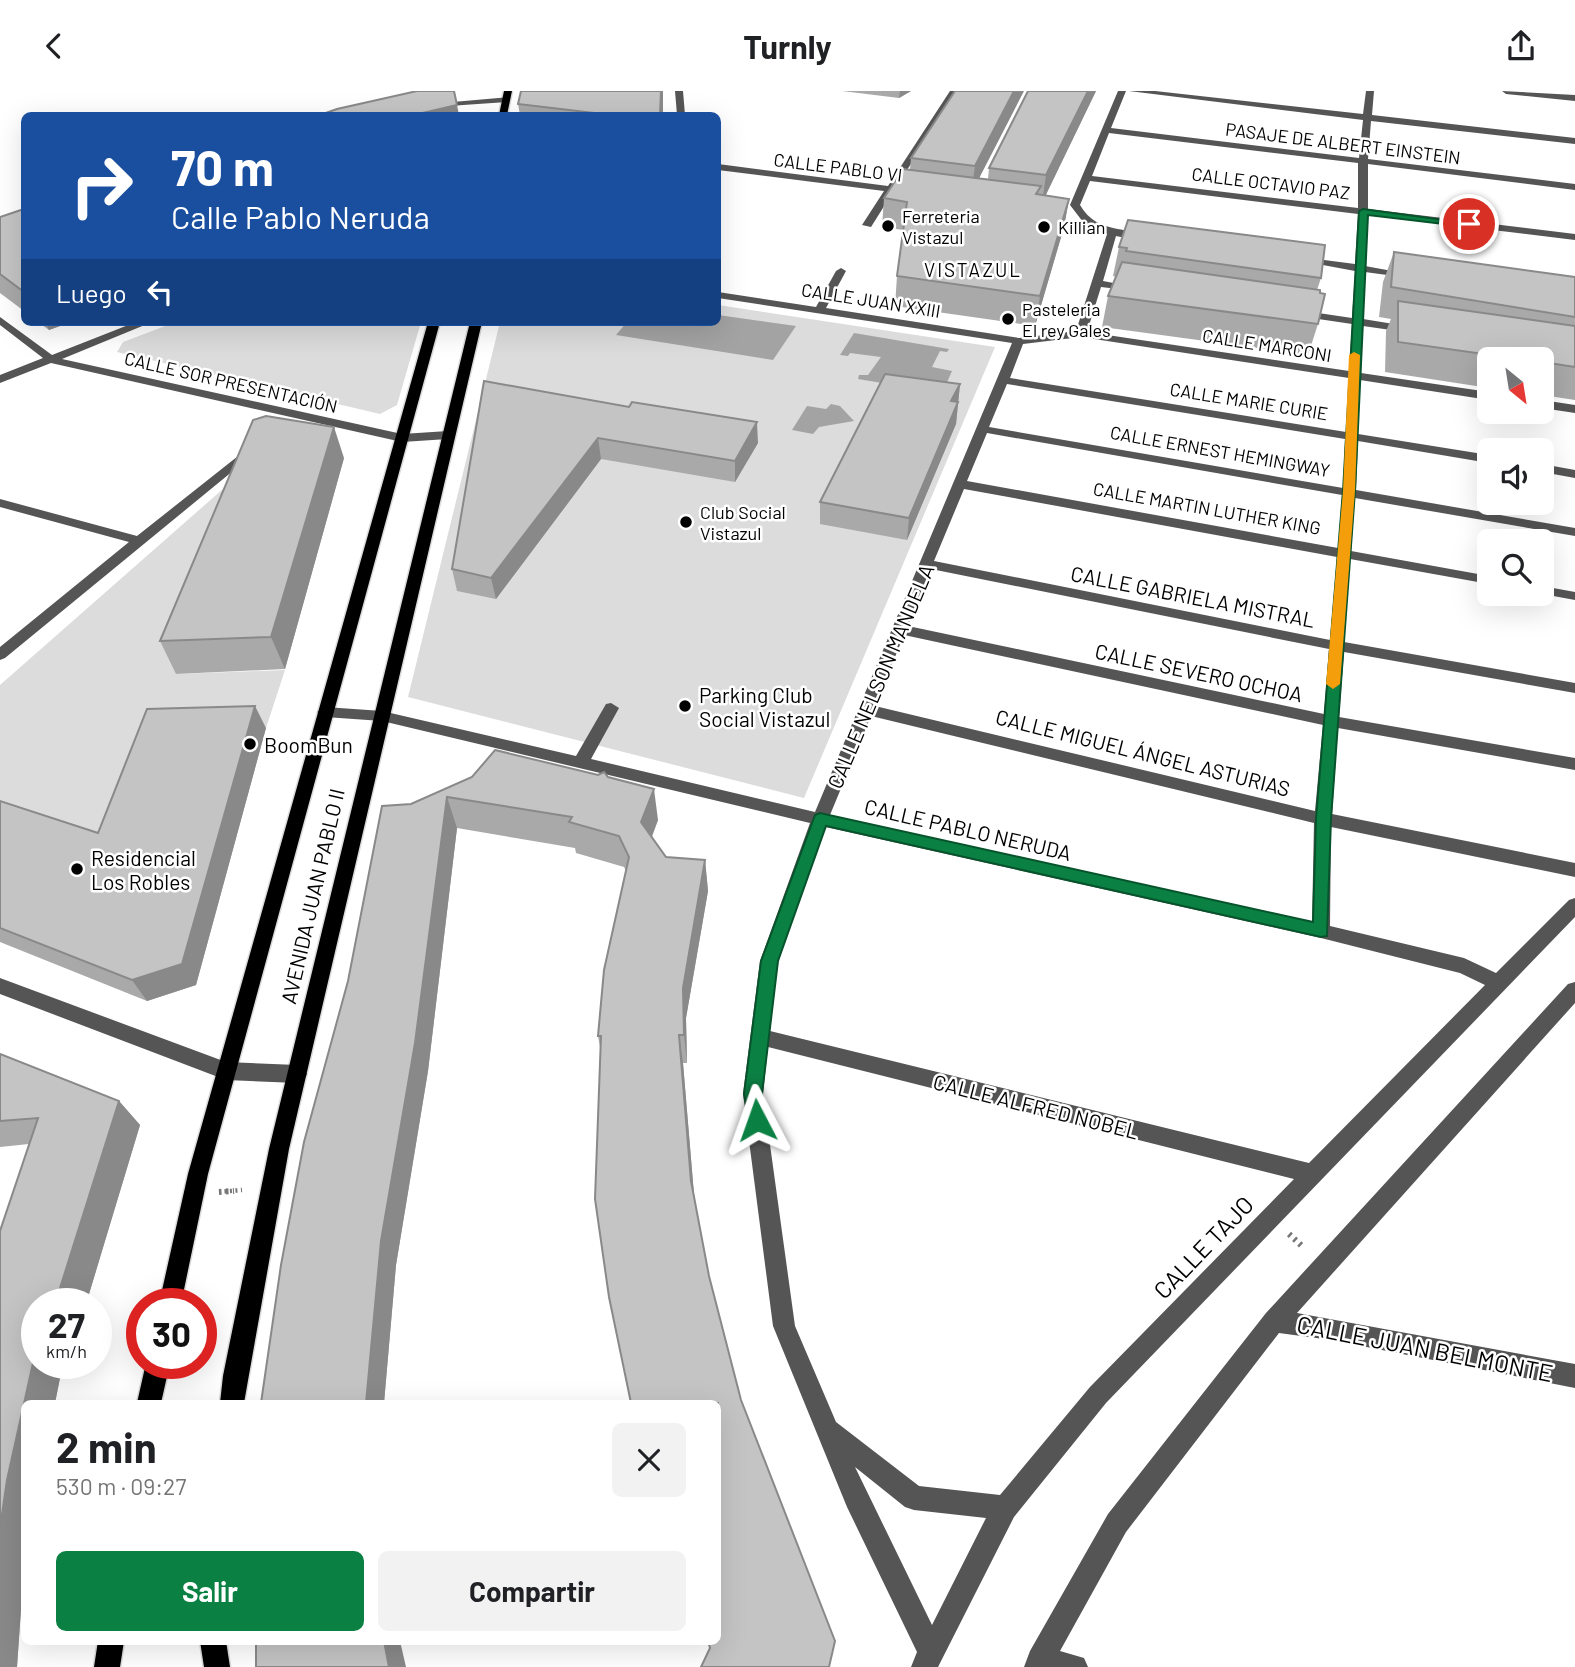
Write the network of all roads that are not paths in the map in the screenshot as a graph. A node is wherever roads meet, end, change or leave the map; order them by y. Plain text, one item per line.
1 (679, 91) edge
2 (954, 91) edge
3 (1122, 91) edge
4 (1133, 91) edge
5 (1370, 91) edge
6 (1506, 91) edge
7 (508, 95) edge
8 (1575, 99) edge
9 (421, 106) edge
10 (504, 112) edge
11 (681, 112) edge
12 (1367, 117) junction
13 (1107, 130) junction
14 (1575, 141) edge
15 (1363, 161) junction
16 (721, 167) edge
17 (1087, 178) junction
18 (1575, 187) edge
19 (891, 189) junction
20 (927, 194) edge
21 (1363, 211) junction
22 (1066, 212) edge
23 (1079, 214) junction
24 (867, 225) dead end
25 (1112, 234) junction
26 (1575, 237) edge
27 (1161, 241) edge
28 (1293, 259) edge
29 (1360, 269) junction
30 (841, 271) dead end
31 (1427, 278) edge
32 (1097, 283) junction
33 (1151, 291) edge
34 (721, 295) edge
35 (820, 310) junction
36 (1288, 311) edge
37 (0, 320) edge
38 (1356, 322) junction
39 (136, 326) edge
40 (433, 326) edge
41 (475, 326) edge
42 (1425, 331) edge
43 (1081, 334) junction
44 (1019, 341) junction
45 (52, 360) junction
46 (1353, 376) junction
47 (0, 379) edge
48 (1003, 380) junction
49 (1477, 395) edge
50 (1554, 406) edge
51 (1575, 409) edge
52 (982, 429) junction
53 (448, 435) junction
54 (1352, 435) junction
55 (402, 438) junction
56 (264, 439) edge
57 (1477, 457) edge
58 (1554, 470) edge
59 (1575, 474) edge
60 (960, 484) junction
61 (1349, 491) junction
62 (0, 503) edge
63 (1575, 532) edge
64 (139, 541) junction
65 (1345, 552) junction
66 (926, 564) junction
67 (1477, 578) edge
68 (1554, 592) edge
69 (1575, 596) edge
70 (899, 629) junction
71 (1336, 646) junction
72 (0, 655) edge
73 (1575, 688) edge
74 (611, 708) dead end
75 (866, 709) junction
76 (325, 712) junction
77 (382, 716) junction
78 (1331, 721) junction
79 (581, 762) junction
80 (1575, 764) edge
81 (820, 819) junction
82 (1323, 819) junction
83 (1575, 870) edge
84 (1575, 905) edge
85 (1321, 931) junction
86 (1500, 984) junction
87 (0, 986) edge
88 (1575, 990) edge
89 (760, 1037) junction
90 (226, 1071) junction
91 (297, 1074) junction
92 (1313, 1174) junction
93 (173, 1288) edge
94 (1274, 1321) junction
95 (1575, 1376) edge
96 (154, 1379) edge
97 (150, 1400) edge
98 (232, 1400) edge
99 (828, 1431) junction
100 (1005, 1508) junction
101 (110, 1645) edge
102 (214, 1645) edge
103 (927, 1659) edge
104 (1038, 1664) edge
105 (107, 1667) edge
106 (217, 1667) edge
107 (1074, 1667) edge

1 - 11 street
2 - 19 street
3 - 13 street
4 - 12 street
5 - 12 street
6 - 8 street
7 - 9 street
7 - 10 main road
12 - 14 street
12 - 15 street
13 - 15 street, PASAJE DE ALBERT EINSTEIN
13 - 17 street
15 - 18 street, PASAJE DE ALBERT EINSTEIN
15 - 21 street
16 - 19 street, CALLE PABLO VI
17 - 21 street, CALLE OCTAVIO PAZ
17 - 23 street
19 - 20 street, CALLE PABLO VI
19 - 24 street
21 - 26 street, CALLE OCTAVIO PAZ
21 - 29 street
22 - 23 street
23 - 25 street
25 - 27 street
25 - 32 street
28 - 29 street
29 - 31 street
29 - 38 street
30 - 35 street
32 - 33 street
32 - 43 street
34 - 35 street, CALLE JUAN XXIII
35 - 44 street, CALLE JUAN XXIII
36 - 38 street
37 - 45 street
38 - 42 street
38 - 46 street
39 - 45 street
40 - 55 main road, AVENIDA JUAN PABLO II
41 - 53 main road, AVENIDA JUAN PABLO II
43 - 44 street
43 - 46 street, CALLE MARCONI
44 - 48 street, CALLE NELSON MANDELA
45 - 47 street
45 - 55 street, CALLE SOR PRESENTACIÓN
46 - 49 street, CALLE MARCONI
46 - 54 street
48 - 52 street, CALLE NELSON MANDELA
48 - 54 street, CALLE MARIE CURIE
50 - 51 street
52 - 60 street, CALLE NELSON MANDELA
52 - 61 street, CALLE ERNEST HEMINGWAY
53 - 55 street, CALLE SOR PRESENTACIÓN
53 - 77 main road, AVENIDA JUAN PABLO II
54 - 57 street, CALLE MARIE CURIE
54 - 61 street
55 - 76 main road, AVENIDA JUAN PABLO II
56 - 64 street
58 - 59 street
60 - 65 street, CALLE MARTIN LUTHER KING
60 - 66 street, CALLE NELSON MANDELA
61 - 63 street, CALLE ERNEST HEMINGWAY
61 - 65 street
62 - 64 street
64 - 72 street
65 - 67 street, CALLE MARTIN LUTHER KING
65 - 71 street
66 - 70 street, CALLE NELSON MANDELA
66 - 71 street, CALLE GABRIELA MISTRAL
68 - 69 street
70 - 75 street, CALLE NELSON MANDELA
70 - 78 street, CALLE SEVERO OCHOA
71 - 73 street, CALLE GABRIELA MISTRAL
71 - 78 street
74 - 79 street
75 - 81 street, CALLE NELSON MANDELA
75 - 82 street, CALLE MIGUEL ÁNGEL ASTURIAS
76 - 77 street, CALLE PABLO NERUDA
76 - 90 main road, AVENIDA JUAN PABLO II
77 - 79 street, CALLE PABLO NERUDA
77 - 91 main road, AVENIDA JUAN PABLO II
78 - 80 street, CALLE SEVERO OCHOA
78 - 82 street
79 - 81 street, CALLE PABLO NERUDA
81 - 85 street, CALLE PABLO NERUDA
81 - 89 street, CALLE NELSON MANDELA
82 - 83 street, CALLE MIGUEL ÁNGEL ASTURIAS
82 - 85 street
84 - 86 street, CALLE TAJO
85 - 86 street, CALLE PABLO NERUDA
86 - 92 street, CALLE TAJO
87 - 90 street
88 - 94 street
89 - 92 street, CALLE ALFRED NOBEL
89 - 99 street, CALLE NELSON MANDELA
90 - 91 street
90 - 93 main road, AVENIDA JUAN PABLO II
91 - 98 main road, AVENIDA JUAN PABLO II
92 - 100 street, CALLE TAJO
94 - 95 street, CALLE JUAN BELMONTE
94 - 104 street
96 - 97 main road
99 - 100 street, CALLE NELSON MANDELA
99 - 103 street, CALLE NELSON MANDELA
100 - 103 street, CALLE TAJO
101 - 105 main road
102 - 106 main road
104 - 107 street

